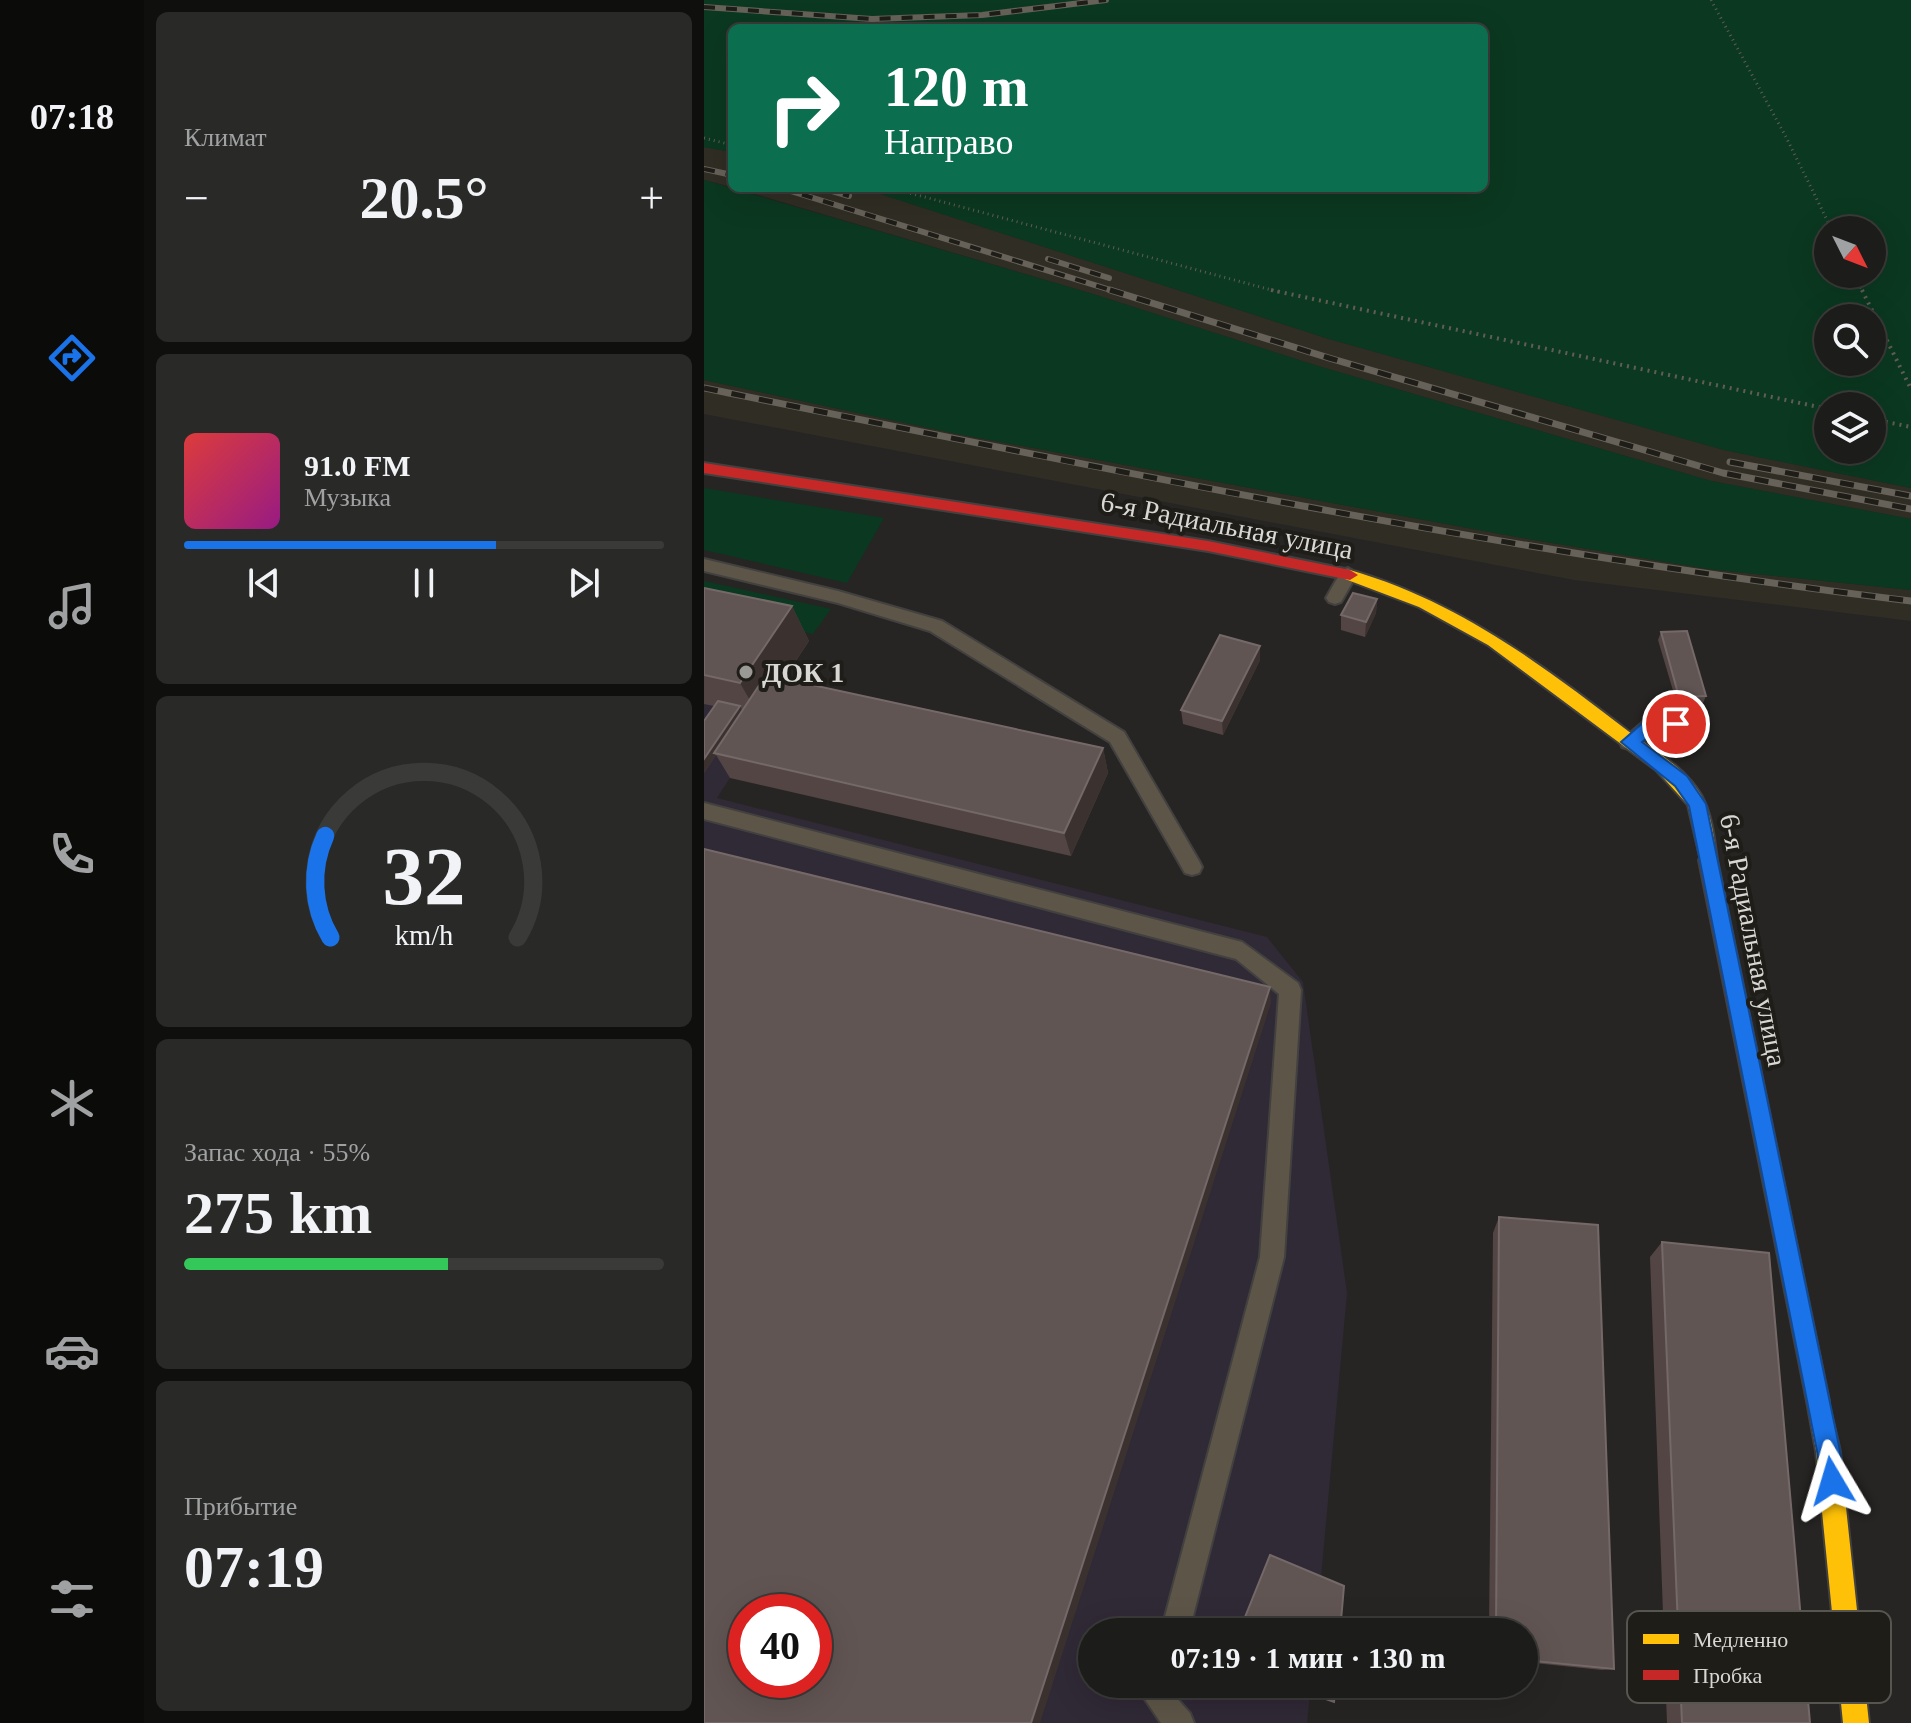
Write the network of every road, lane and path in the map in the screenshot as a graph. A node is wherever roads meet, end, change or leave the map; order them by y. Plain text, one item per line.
1 (1711, 0) edge
2 (704, 138) edge
3 (728, 144) edge
4 (906, 192) edge
5 (1825, 216) edge
6 (1861, 288) edge
7 (1911, 389) edge
8 (1814, 406) edge
9 (1886, 422) edge
10 (1911, 427) edge
11 (704, 468) edge
12 (704, 565) edge
13 (1348, 574) junction
14 (1335, 598) dead end
15 (1676, 724) dead end
16 (1629, 742) junction
17 (704, 811) edge
18 (1192, 867) dead end
19 (1844, 1611) edge
20 (1179, 1618) edge
21 (1158, 1698) edge
22 (1854, 1703) edge
23 (1180, 1723) edge
24 (1856, 1723) edge

1 - 5 path
2 - 3 path
4 - 8 path
6 - 7 path
9 - 10 path
11 - 13 street, 6-я Радиальная улица
12 - 18 lane
13 - 14 lane
13 - 16 street, 6-я Радиальная улица
15 - 16 lane
16 - 19 street, 6-я Радиальная улица
17 - 20 lane
21 - 23 lane
22 - 24 street, 6-я Радиальная улица

